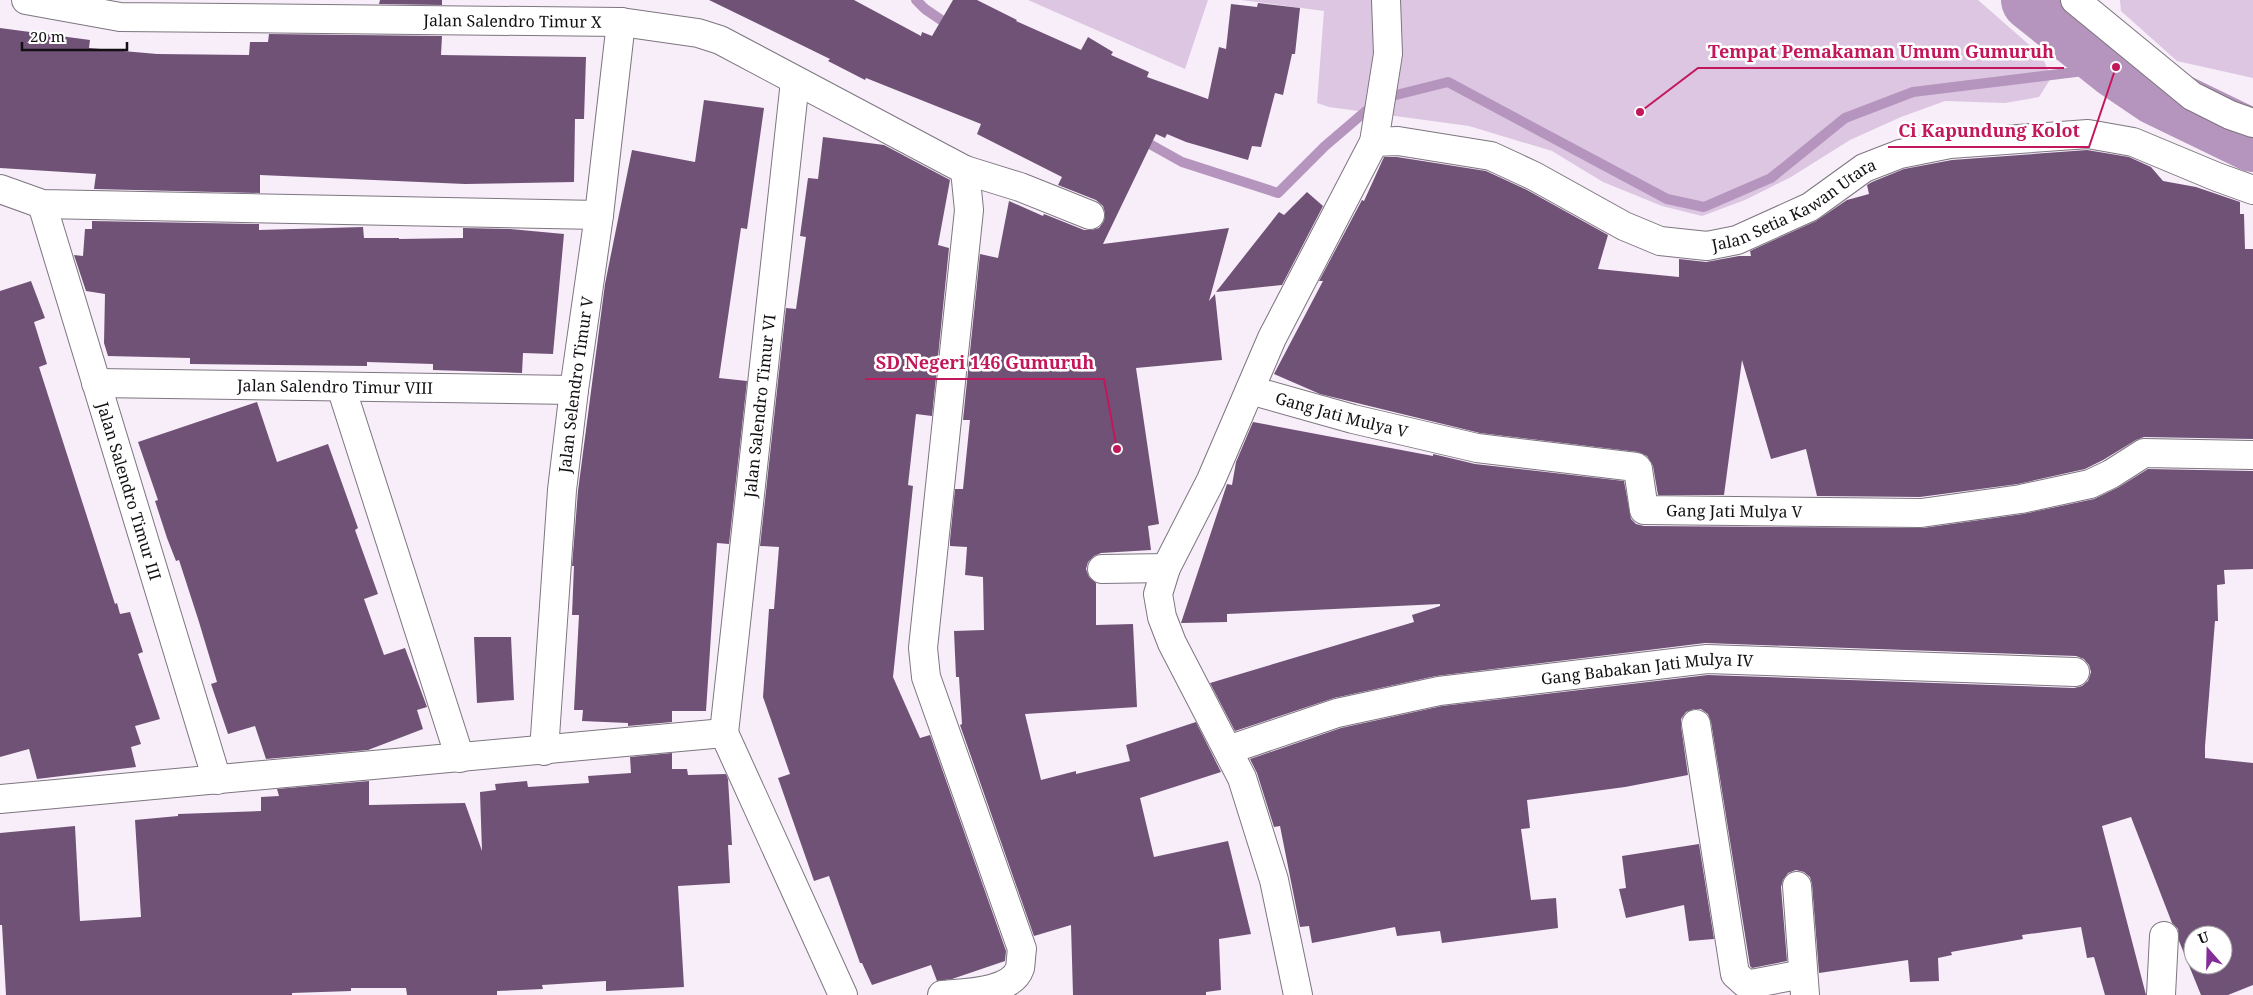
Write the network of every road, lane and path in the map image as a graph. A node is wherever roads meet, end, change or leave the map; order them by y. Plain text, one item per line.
1 (26, 0) edge
2 (1386, 0) edge
3 (2074, 0) edge
4 (621, 22) junction
5 (795, 80) junction
6 (2253, 123) edge
7 (1376, 133) junction
8 (965, 170) junction
9 (0, 189) edge
10 (2253, 190) edge
11 (42, 204) junction
12 (599, 215) junction
13 (1090, 216) dead end
14 (96, 383) junction
15 (341, 387) junction
16 (574, 390) junction
17 (1250, 390) junction
18 (2253, 455) edge
19 (1102, 568) dead end
20 (1166, 568) junction
21 (2075, 672) dead end
22 (1696, 724) dead end
23 (724, 733) junction
24 (544, 750) junction
25 (1228, 750) junction
26 (460, 758) junction
27 (217, 780) junction
28 (0, 799) edge
29 (1797, 886) dead end
30 (2164, 936) dead end
31 (1804, 984) edge
32 (843, 995) edge
33 (942, 995) edge
34 (1298, 995) edge
35 (2161, 995) edge

1 - 4 street, Jalan Salendro Timur X
2 - 7 street
3 - 6 street
4 - 5 street, Jalan Salendro Timur X
4 - 12 street, Jalan Selendro Timur V
5 - 8 street, Jalan Salendro Timur X
5 - 23 street, Jalan Salendro Timur VI
7 - 10 street, Jalan Setia Kawan Utara
7 - 17 street
8 - 13 street, Jalan Salendro Timur X
8 - 33 street
9 - 11 street
11 - 12 street
11 - 14 street, Jalan Salendro Timur III
12 - 16 street, Jalan Selendro Timur V
14 - 15 street, Jalan Salendro Timur VIII
14 - 27 street, Jalan Salendro Timur III
15 - 16 street, Jalan Salendro Timur VIII
15 - 26 street
16 - 24 street, Jalan Selendro Timur V
17 - 18 street, Gang Jati Mulya V
17 - 20 street
19 - 20 street
20 - 25 street
21 - 25 street, Gang Babakan Jati Mulya IV
22 - 31 street
23 - 24 street
23 - 32 street
24 - 26 street
25 - 34 street
26 - 27 street
27 - 28 street
29 - 31 street
30 - 35 street

